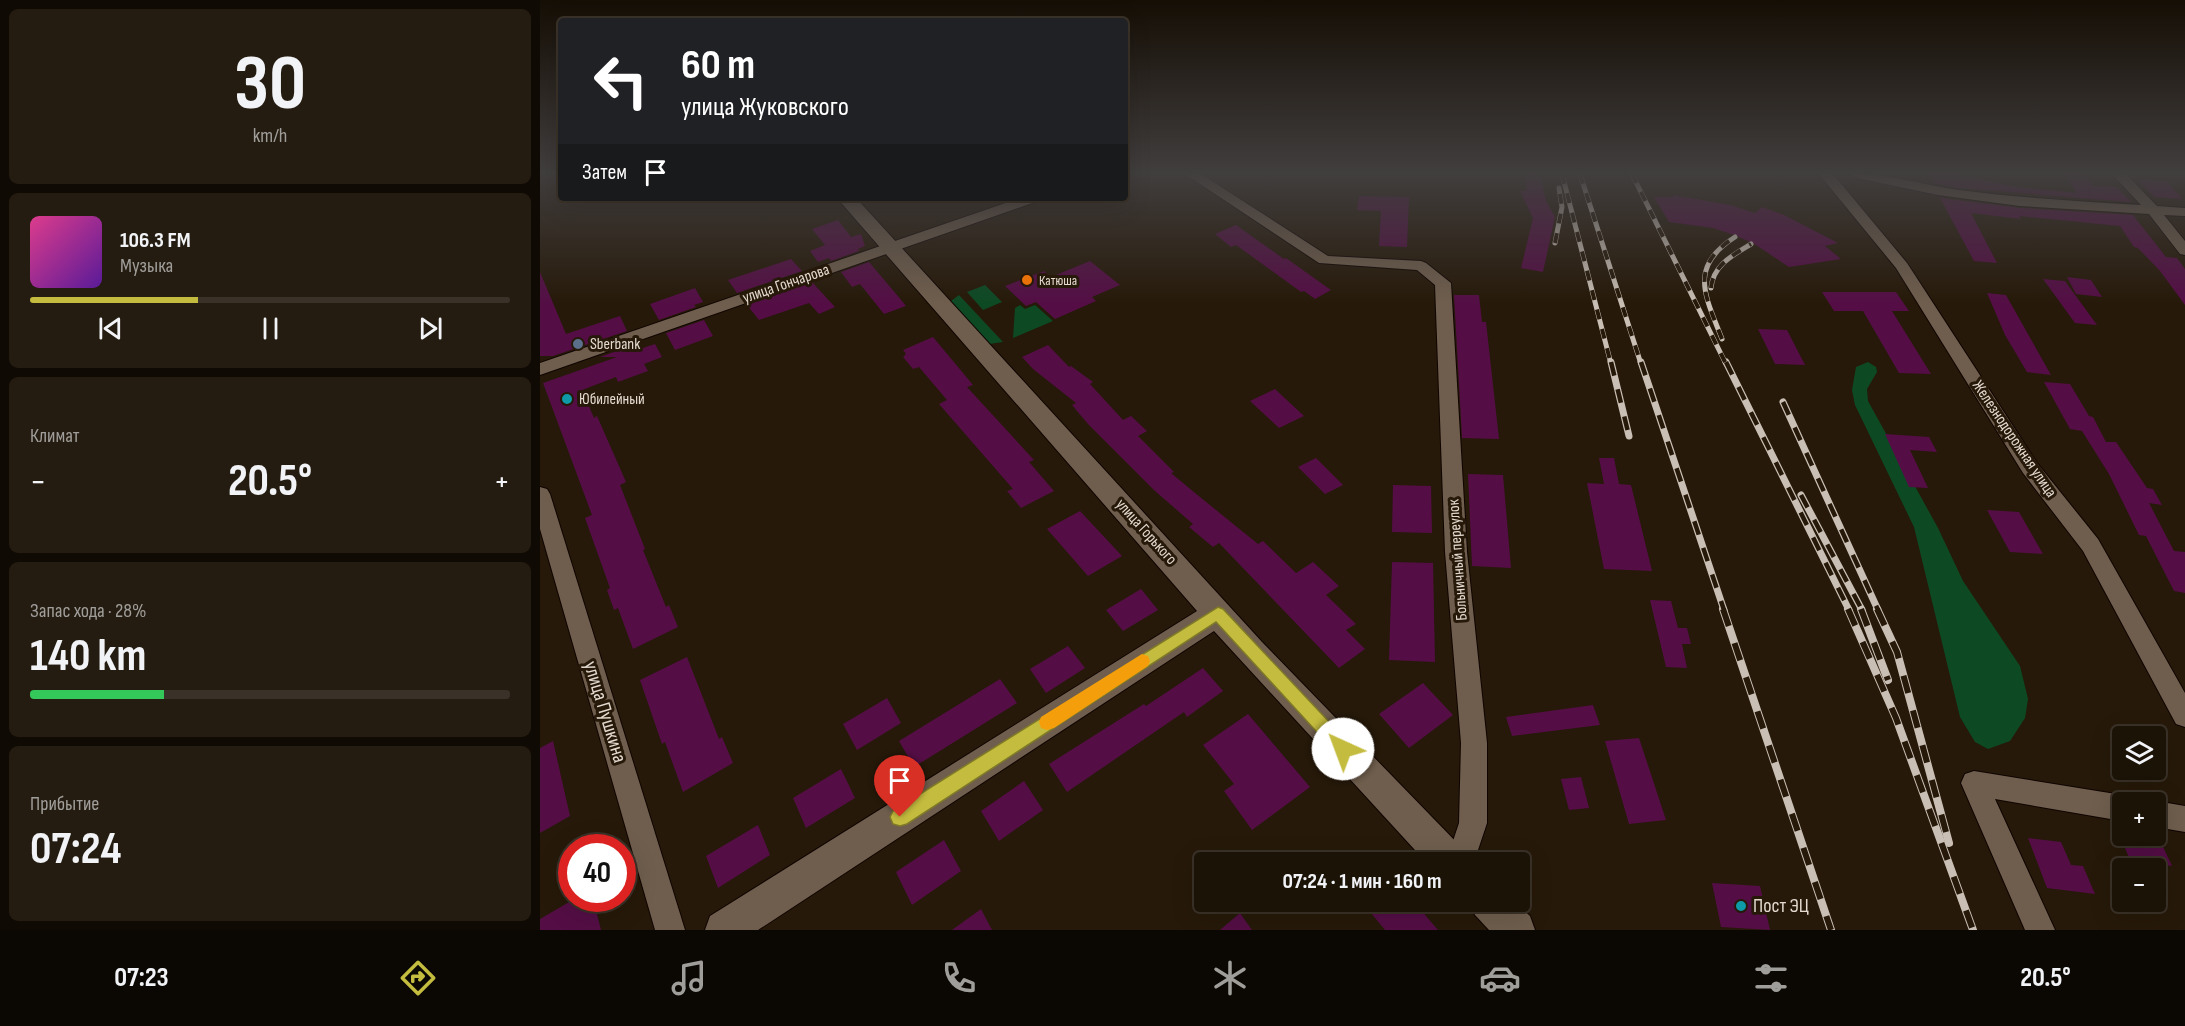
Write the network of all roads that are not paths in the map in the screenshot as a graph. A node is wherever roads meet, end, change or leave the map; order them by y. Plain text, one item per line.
1 (863, 217) edge
2 (978, 217) edge
3 (1259, 217) edge
4 (1862, 217) edge
5 (2159, 217) edge
6 (891, 248) junction
7 (2185, 251) edge
8 (540, 369) edge
9 (540, 494) edge
10 (1218, 613) junction
11 (2185, 716) edge
12 (2112, 806) edge
13 (2166, 816) edge
14 (2185, 819) edge
15 (1441, 852) edge
16 (1463, 852) edge
17 (1498, 912) edge
18 (670, 930) edge
19 (724, 930) edge
20 (1516, 930) edge
21 (2040, 930) edge

1 - 6 street, улица Горького
2 - 6 street, улица Гончарова
3 - 16 street, Больничный переулок
4 - 11 street, Железнодорожная улица
5 - 7 street
6 - 8 street, улица Гончарова
6 - 10 street, улица Горького
9 - 18 street, улица Пушкина
10 - 15 street, улица Горького
10 - 19 street
12 - 21 street
13 - 14 street
17 - 20 street

